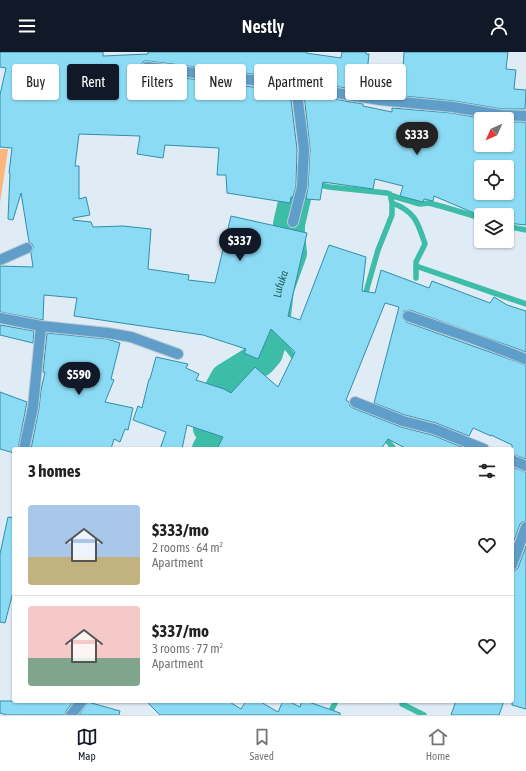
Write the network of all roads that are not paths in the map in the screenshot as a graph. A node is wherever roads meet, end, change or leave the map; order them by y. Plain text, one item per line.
1 (187, 72) edge
2 (254, 81) edge
3 (337, 93) edge
4 (298, 100) edge
5 (526, 116) edge
6 (293, 222) dead end
7 (27, 248) dead end
8 (0, 260) edge
9 (408, 316) dead end
10 (0, 318) edge
11 (41, 326) junction
12 (178, 354) dead end
13 (526, 359) edge
14 (355, 402) dead end
15 (24, 447) edge
16 (479, 447) edge
17 (514, 461) edge
18 (526, 466) edge
19 (526, 527) edge
20 (514, 560) edge
21 (80, 703) edge
22 (71, 715) edge

1 - 2 street
3 - 5 street
4 - 6 street
7 - 8 street
9 - 13 street
10 - 11 street
11 - 12 street
11 - 15 street
14 - 16 street
17 - 18 street
19 - 20 street
21 - 22 street

